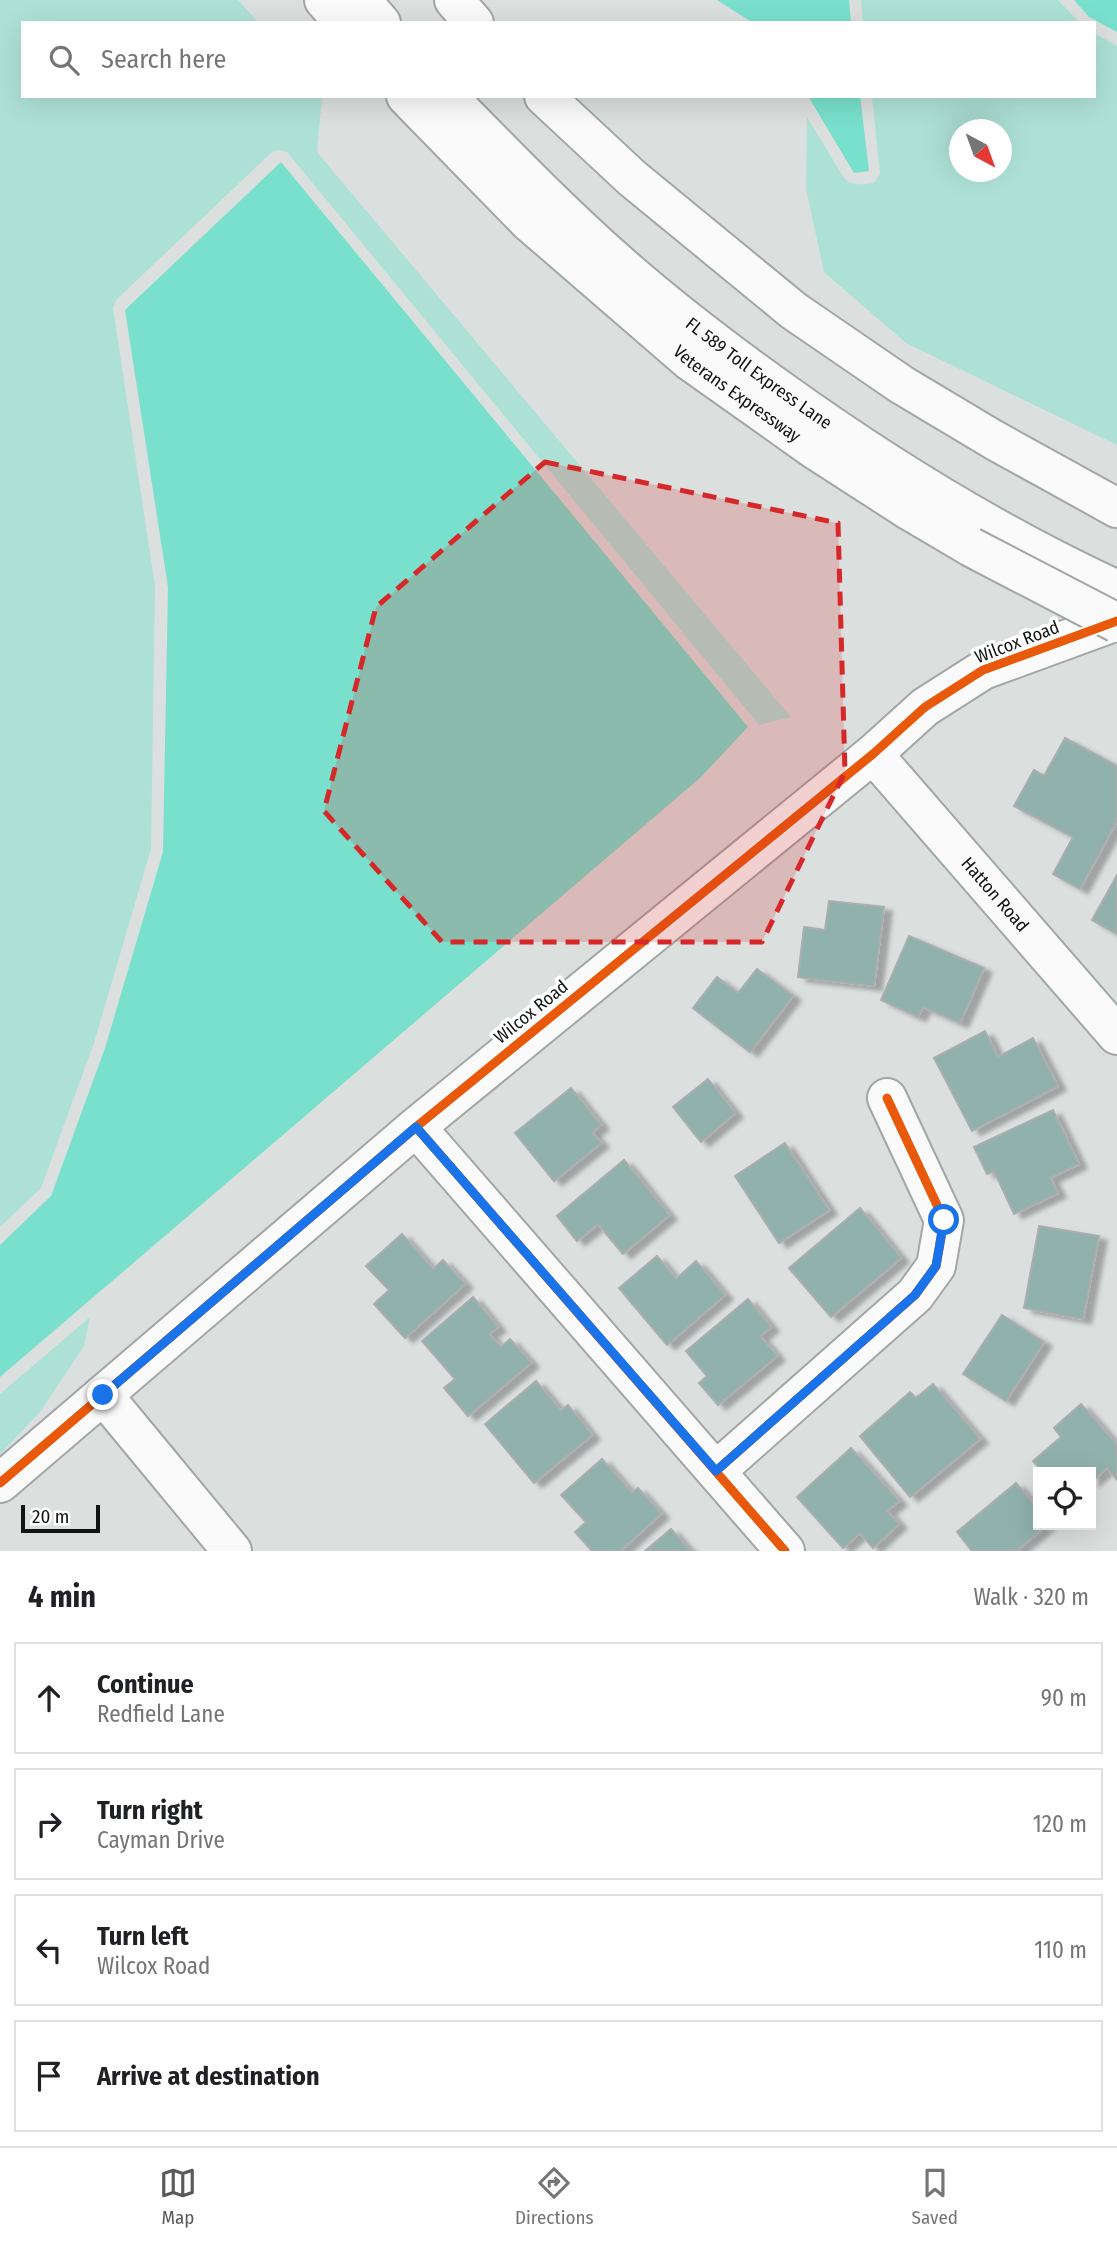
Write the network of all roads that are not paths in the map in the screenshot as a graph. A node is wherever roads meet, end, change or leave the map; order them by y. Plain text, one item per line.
1 (324, 0) edge
2 (361, 0) edge
3 (454, 0) edge
4 (342, 21) edge
5 (379, 21) edge
6 (472, 21) edge
7 (408, 98) edge
8 (449, 98) edge
9 (546, 98) edge
10 (1111, 505) edge
11 (1117, 590) edge
12 (1117, 622) edge
13 (873, 754) junction
14 (1117, 1035) edge
15 (887, 1098) dead end
16 (416, 1127) junction
17 (103, 1395) junction
18 (716, 1471) junction
19 (0, 1483) edge
20 (232, 1551) edge
21 (785, 1551) edge

1 - 4 main road
2 - 5 main road
3 - 6 main road
7 - 12 main road, Veterans Expressway, bridge
8 - 11 main road, FL 589 Toll Express Lane
9 - 10 main road
12 - 13 main road, Wilcox Road
13 - 14 main road, Hatton Road
13 - 16 main road, Wilcox Road
15 - 18 main road
16 - 17 main road, Wilcox Road
16 - 18 main road
17 - 19 main road, Wilcox Road
17 - 20 main road
18 - 21 main road

